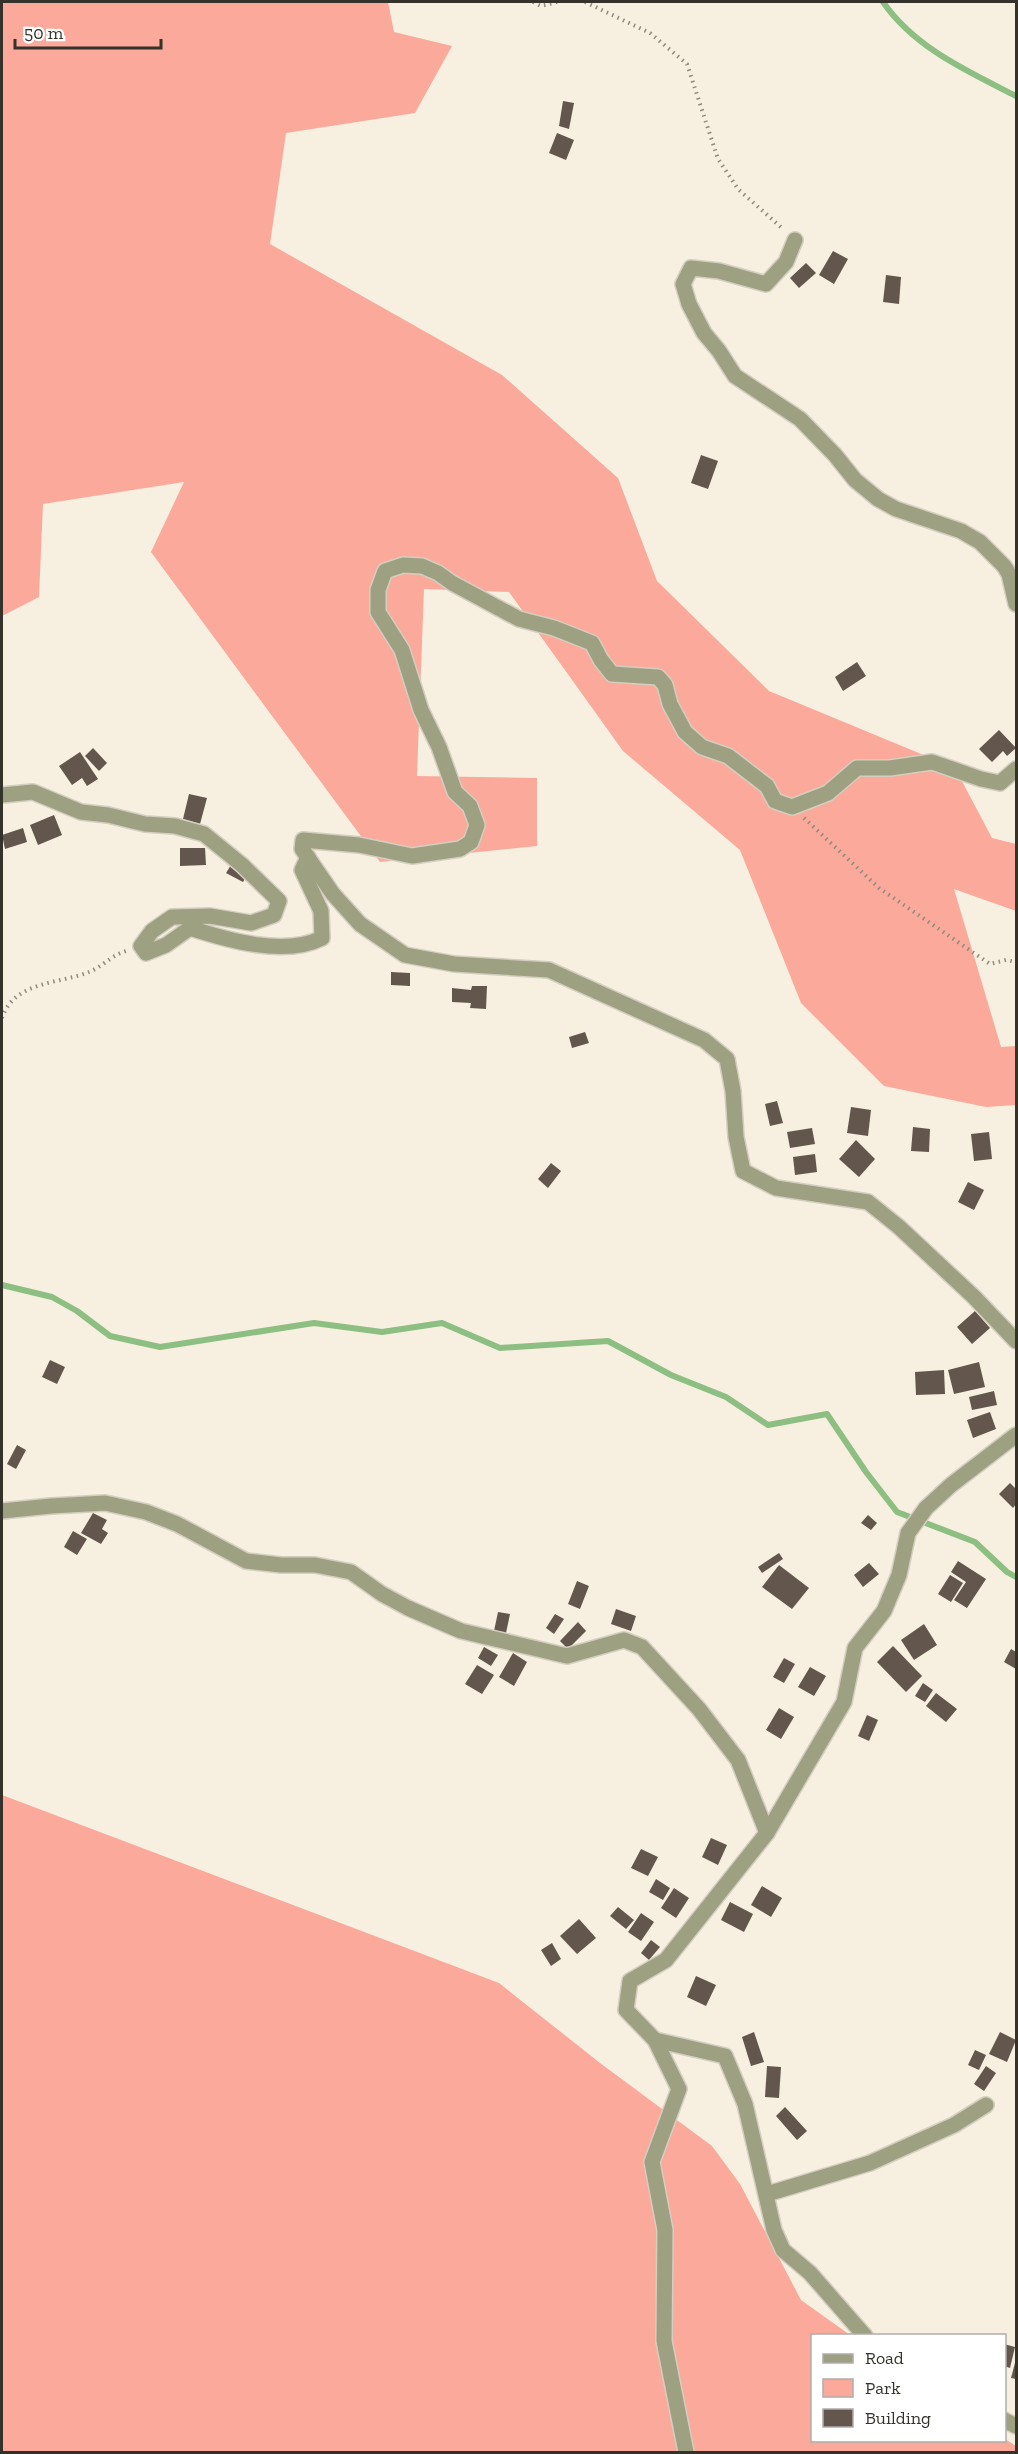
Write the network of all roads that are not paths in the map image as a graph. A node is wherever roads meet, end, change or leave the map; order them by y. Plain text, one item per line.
1 (795, 240) road end
2 (1017, 604) edge
3 (1017, 769) edge
4 (2, 795) edge
5 (308, 857) junction
6 (1017, 1341) edge
7 (1017, 1435) edge
8 (2, 1511) edge
9 (767, 1833) junction
10 (655, 2040) junction
11 (986, 2105) dead end
12 (767, 2194) junction
13 (863, 2334) edge
14 (686, 2452) edge

1 - 2 street
3 - 5 street
4 - 5 street
5 - 6 street
7 - 9 street
8 - 9 street
9 - 10 street
10 - 12 street
10 - 14 street
11 - 12 street
12 - 13 street

